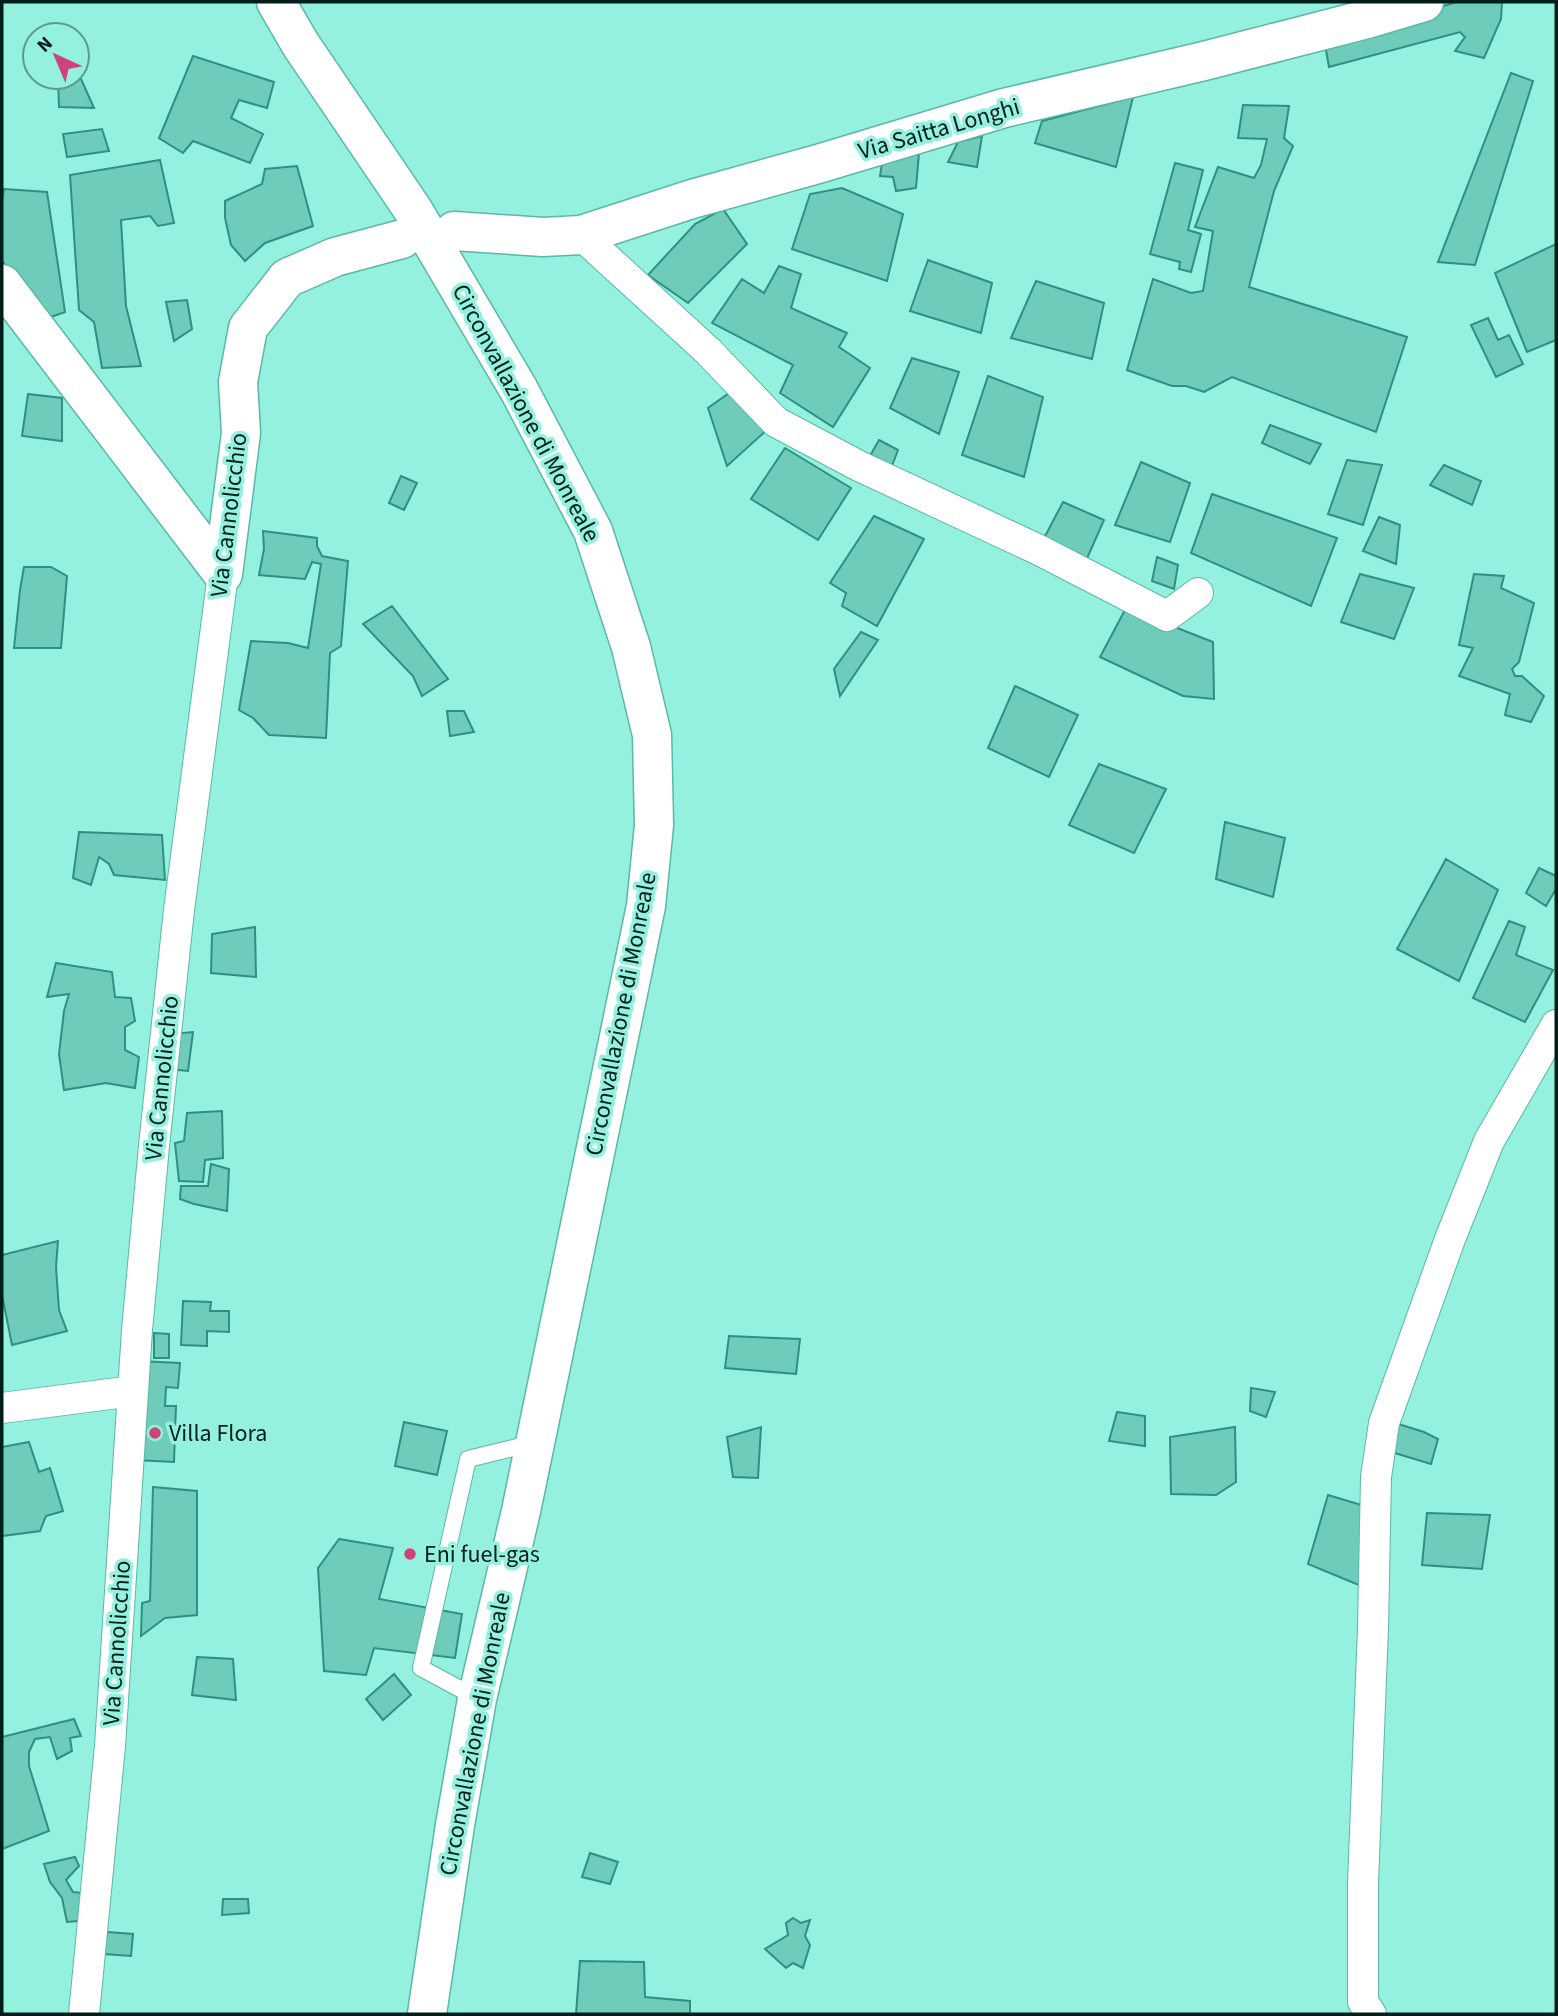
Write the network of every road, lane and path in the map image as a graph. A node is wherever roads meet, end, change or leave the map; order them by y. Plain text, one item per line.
1 (263, 2) edge
2 (276, 2) edge
3 (1424, 2) edge
4 (301, 46) junction
5 (454, 231) dead end
6 (580, 235) junction
7 (401, 239) dead end
8 (2, 284) edge
9 (223, 574) junction
10 (1198, 593) dead end
11 (1556, 1025) edge
12 (134, 1391) junction
13 (2, 1408) edge
14 (535, 1442) junction
15 (477, 1699) junction
16 (84, 2014) edge
17 (427, 2014) edge
18 (1371, 2014) edge

1 - 4 main road
2 - 4 main road
3 - 6 main road, Via Saitta Longhi
4 - 14 main road, Circonvallazione di Monreale
5 - 6 main road, Via Saitta Longhi
6 - 10 street
7 - 9 main road, Via Cannolicchio
8 - 9 main road
9 - 12 street, Via Cannolicchio
11 - 18 street
12 - 13 street
12 - 16 street, Via Cannolicchio
14 - 15 main road, Circonvallazione di Monreale
14 - 15 lane
15 - 17 main road, Circonvallazione di Monreale

